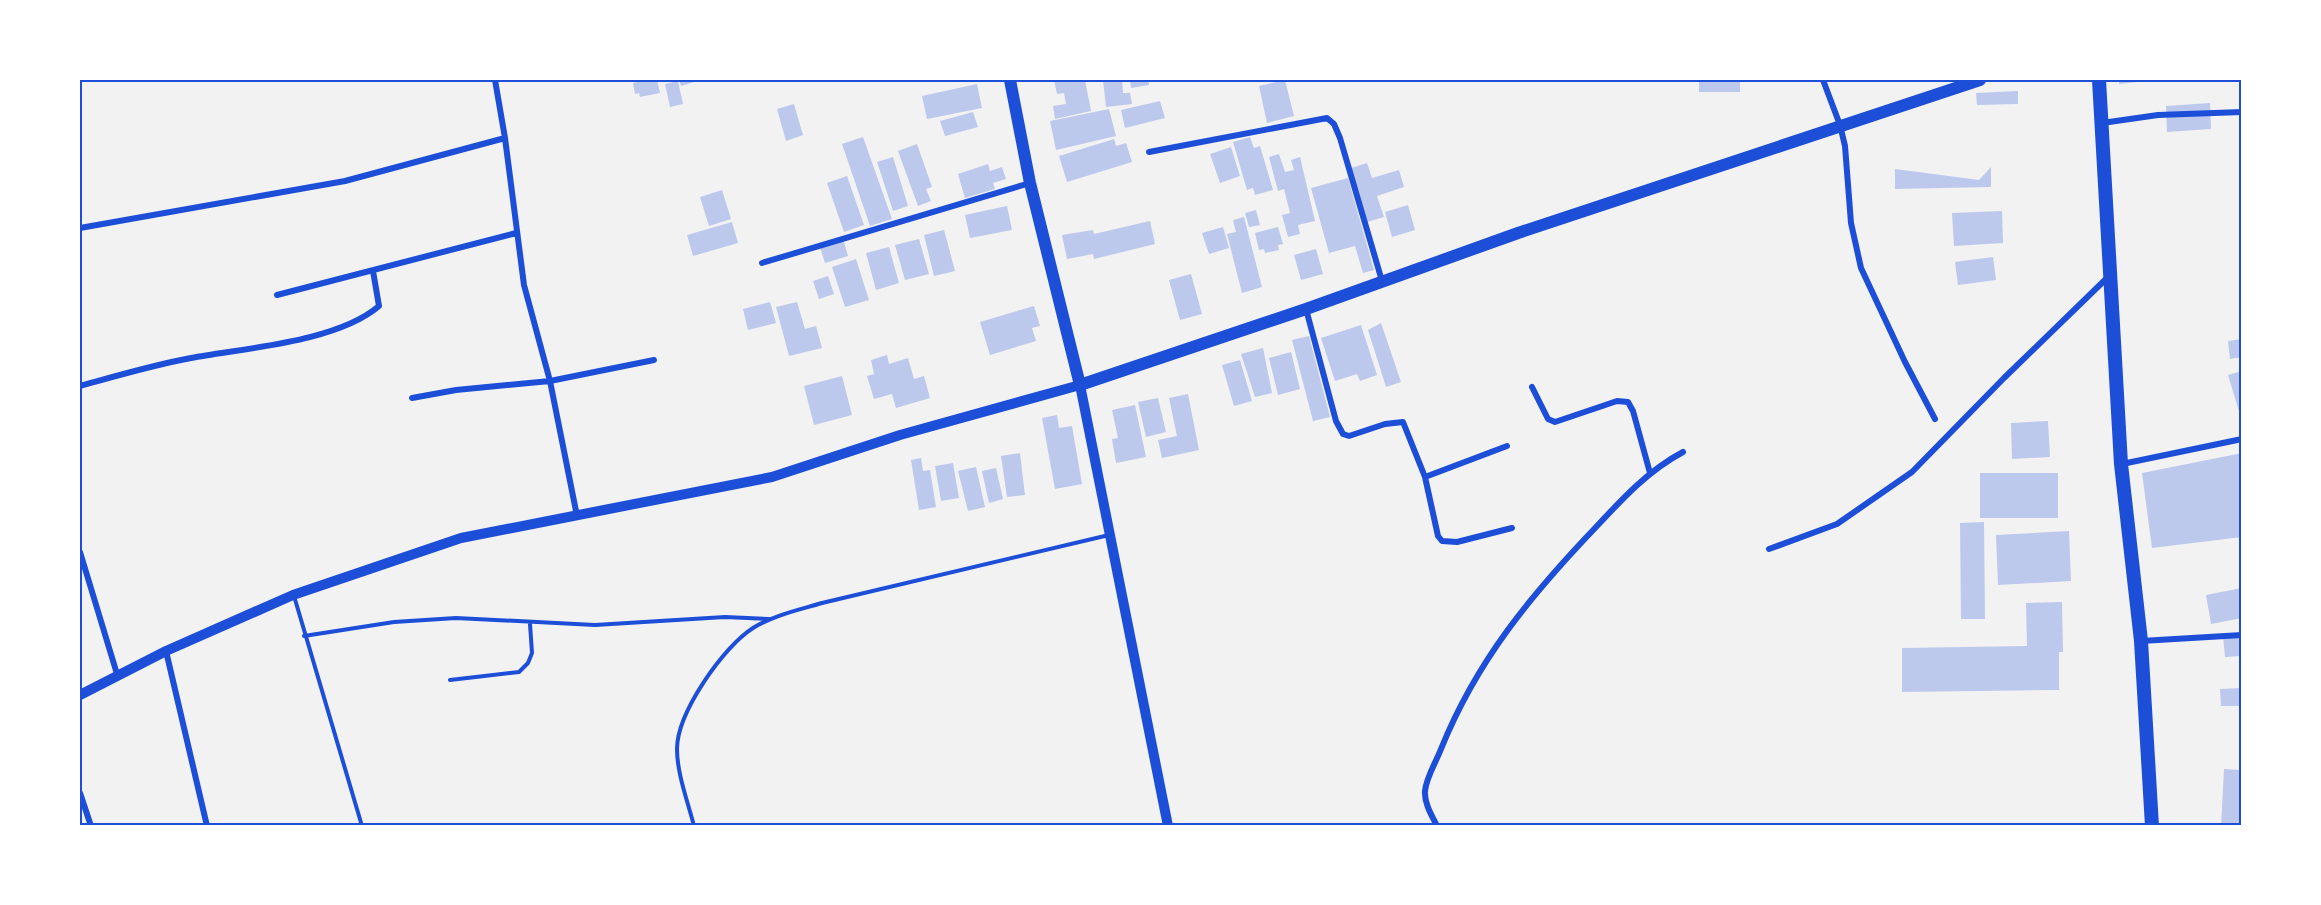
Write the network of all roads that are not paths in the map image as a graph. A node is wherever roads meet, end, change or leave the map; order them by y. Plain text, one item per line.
1 (495, 80) edge
2 (1010, 80) edge
3 (1822, 80) edge
4 (1980, 80) edge
5 (2098, 80) edge
6 (2241, 112) edge
7 (2101, 123) junction
8 (1840, 125) junction
9 (506, 138) junction
10 (1149, 152) dead end
11 (1030, 183) junction
12 (80, 228) edge
13 (516, 233) junction
14 (762, 263) dead end
15 (372, 271) junction
16 (2109, 276) junction
17 (1382, 281) junction
18 (277, 296) dead end
19 (1306, 309) junction
20 (654, 360) dead end
21 (550, 381) junction
22 (1080, 385) junction
23 (80, 386) edge
24 (1532, 387) dead end
25 (412, 398) dead end
26 (1935, 419) dead end
27 (2241, 439) edge
28 (1507, 446) dead end
29 (1683, 452) dead end
30 (2121, 464) junction
31 (1650, 473) junction
32 (1425, 477) junction
33 (577, 516) junction
34 (1512, 528) dead end
35 (1110, 535) junction
36 (1769, 549) dead end
37 (80, 552) edge
38 (293, 595) junction
39 (770, 619) junction
40 (530, 624) junction
41 (2241, 635) edge
42 (304, 636) junction
43 (2141, 641) junction
44 (166, 651) junction
45 (117, 674) junction
46 (450, 680) dead end
47 (80, 695) edge
48 (80, 793) edge
49 (91, 825) edge
50 (207, 825) edge
51 (362, 825) edge
52 (694, 825) edge
53 (1168, 825) edge
54 (1437, 825) edge
55 (2152, 825) edge

1 - 9 street
2 - 11 main road
3 - 8 street
4 - 8 main road
5 - 7 main road
6 - 7 street
7 - 16 main road
8 - 17 main road
8 - 26 street
9 - 12 street
9 - 13 street
10 - 17 street
11 - 14 street
11 - 22 main road
13 - 15 street
13 - 21 street
15 - 18 street
15 - 23 street
16 - 30 main road
16 - 36 street
17 - 19 main road
19 - 22 main road
19 - 32 street
20 - 21 street
21 - 25 street
21 - 33 street
22 - 33 street
22 - 35 street
24 - 31 street
27 - 30 street
28 - 32 street
29 - 31 street
30 - 43 main road
31 - 54 street
32 - 34 street
33 - 38 street
35 - 39 lane
35 - 53 street
37 - 45 street
38 - 42 lane
38 - 44 street
39 - 40 lane
39 - 52 lane
40 - 42 lane
40 - 46 lane
41 - 43 street
42 - 51 lane
43 - 55 main road
44 - 45 street
44 - 50 street
45 - 47 street
48 - 49 street

